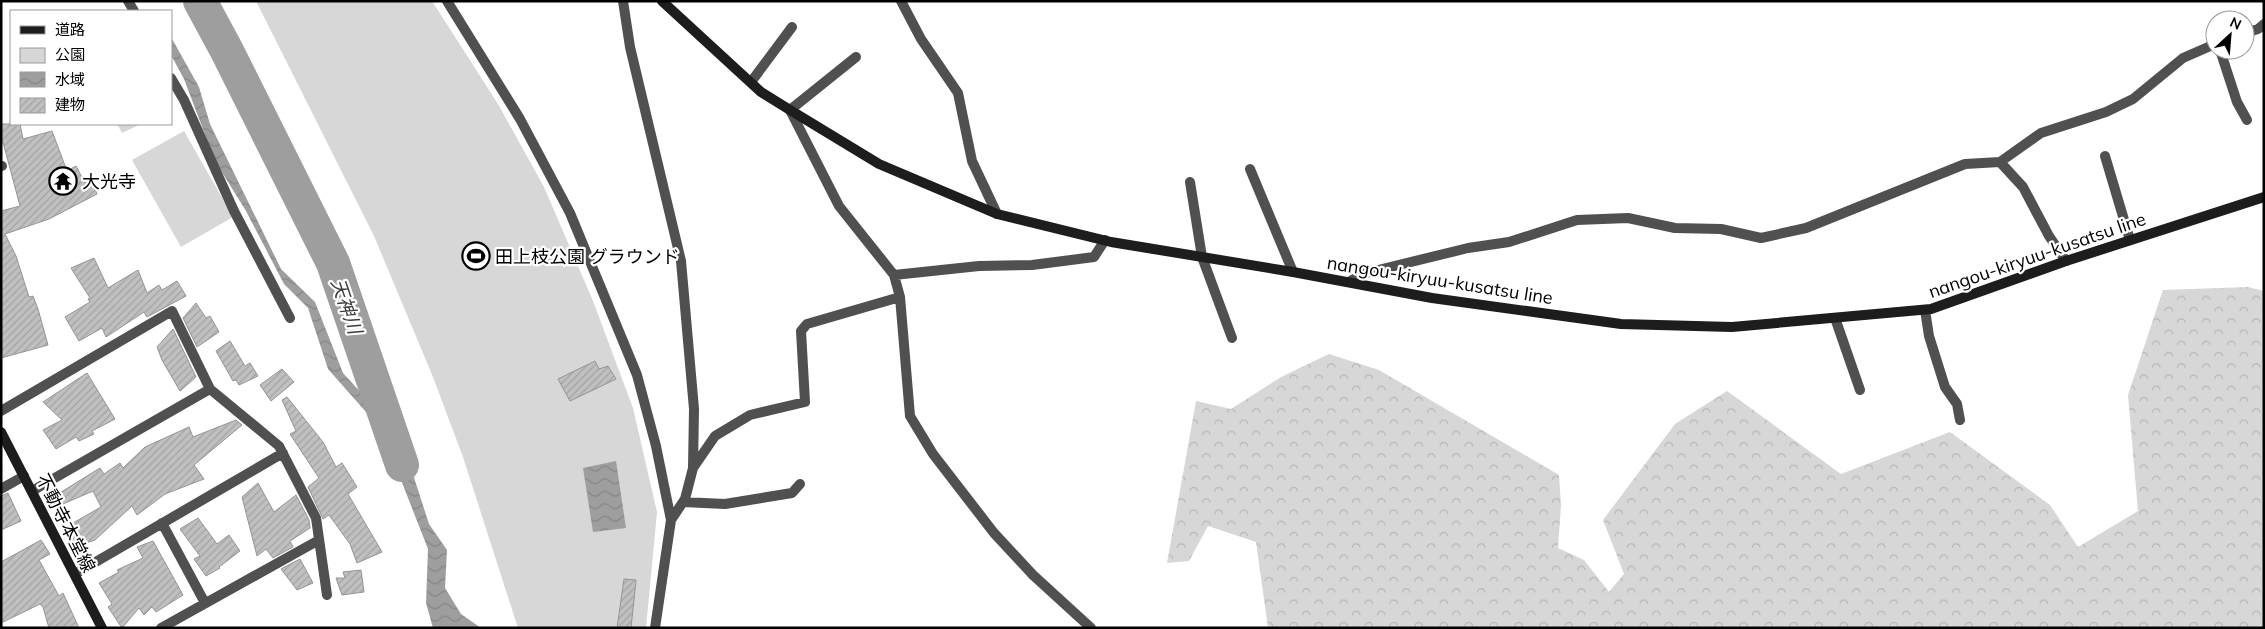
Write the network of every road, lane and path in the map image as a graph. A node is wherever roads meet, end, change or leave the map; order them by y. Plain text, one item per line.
1 (447, 1) edge
2 (623, 1) edge
3 (662, 1) edge
4 (901, 1) edge
5 (792, 27) dead end
6 (2205, 48) edge
7 (856, 57) dead end
8 (2223, 60) edge
9 (172, 80) edge
10 (751, 82) junction
11 (790, 110) junction
12 (2247, 120) dead end
13 (2105, 156) dead end
14 (2000, 162) junction
15 (1250, 169) dead end
16 (1190, 182) dead end
17 (2261, 198) edge
18 (997, 214) junction
19 (1105, 240) junction
20 (2130, 240) junction
21 (1202, 257) junction
22 (2066, 261) junction
23 (1293, 272) junction
24 (894, 275) junction
25 (1349, 282) junction
26 (900, 297) junction
27 (1925, 310) junction
28 (290, 318) dead end
29 (1835, 318) junction
30 (1232, 338) dead end
31 (210, 389) junction
32 (1860, 390) dead end
33 (1, 411) edge
34 (1960, 420) dead end
35 (1, 432) edge
36 (283, 453) junction
37 (693, 468) junction
38 (24, 476) junction
39 (800, 484) dead end
40 (1, 489) edge
41 (32, 491) junction
42 (684, 502) junction
43 (671, 520) junction
44 (162, 523) junction
45 (319, 540) junction
46 (75, 574) junction
47 (327, 595) dead end
48 (205, 603) junction
49 (102, 628) edge
50 (161, 628) edge
51 (655, 628) edge
52 (1091, 628) edge

1 - 43 street
2 - 37 street
3 - 10 main road, nangou-kiryuu-kusatsu line
4 - 18 street
5 - 10 street
6 - 14 street
7 - 11 street
8 - 12 street
9 - 28 street
10 - 11 main road, nangou-kiryuu-kusatsu line
11 - 18 main road, nangou-kiryuu-kusatsu line
11 - 24 street
13 - 20 street
14 - 22 street
14 - 25 street
15 - 23 street
16 - 21 street
17 - 20 main road, nangou-kiryuu-kusatsu line
18 - 19 main road, nangou-kiryuu-kusatsu line
19 - 21 main road, nangou-kiryuu-kusatsu line
19 - 24 street
20 - 22 main road, nangou-kiryuu-kusatsu line
21 - 23 main road, nangou-kiryuu-kusatsu line
21 - 30 street
22 - 27 main road, nangou-kiryuu-kusatsu line
23 - 25 main road, nangou-kiryuu-kusatsu line
24 - 26 street
25 - 29 main road, nangou-kiryuu-kusatsu line
26 - 37 street
26 - 52 street
27 - 29 main road, nangou-kiryuu-kusatsu line
27 - 34 street
29 - 32 street
31 - 33 street
31 - 36 street
31 - 41 street
35 - 38 main road, 不動寺本堂線
36 - 44 street
36 - 45 street
37 - 42 street
38 - 40 street
38 - 41 main road, 不動寺本堂線
39 - 42 street
41 - 46 main road, 不動寺本堂線
42 - 43 street
43 - 51 street
44 - 46 street
44 - 48 street
45 - 47 street
45 - 48 street
46 - 49 main road, 不動寺本堂線
48 - 50 street

